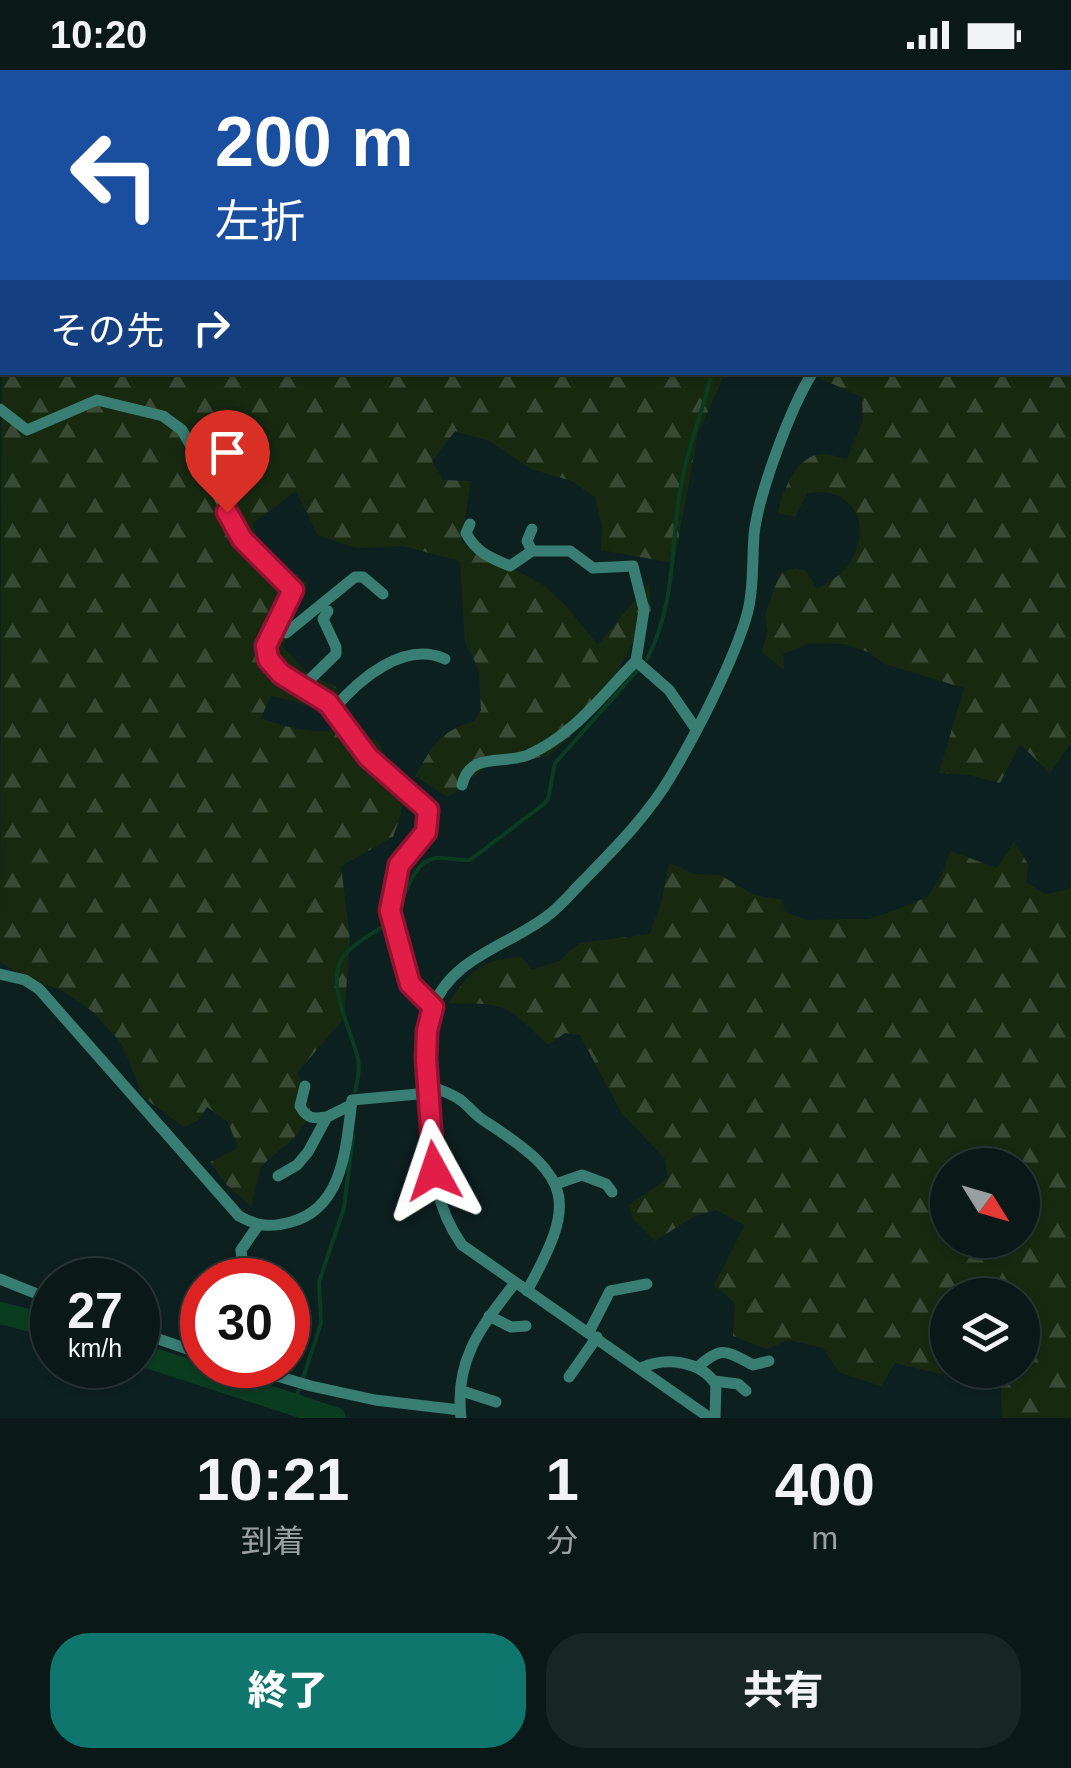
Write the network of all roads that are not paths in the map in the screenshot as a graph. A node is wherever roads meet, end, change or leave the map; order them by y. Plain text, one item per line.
1 (811, 375) edge
2 (0, 409) edge
3 (470, 524) dead end
4 (532, 528) dead end
5 (532, 551) junction
6 (382, 594) dead end
7 (328, 610) dead end
8 (275, 627) junction
9 (446, 659) dead end
10 (636, 661) junction
11 (301, 688) junction
12 (333, 710) junction
13 (696, 729) junction
14 (462, 785) dead end
15 (0, 974) edge
16 (433, 1007) junction
17 (304, 1086) dead end
18 (429, 1089) junction
19 (351, 1105) junction
20 (326, 1117) junction
21 (278, 1176) dead end
22 (556, 1184) junction
23 (612, 1192) dead end
24 (258, 1226) junction
25 (241, 1258) edge
26 (0, 1279) edge
27 (515, 1283) junction
28 (647, 1284) dead end
29 (30, 1291) edge
30 (527, 1291) junction
31 (489, 1316) junction
32 (526, 1326) dead end
33 (593, 1335) junction
34 (769, 1361) dead end
35 (698, 1367) junction
36 (641, 1368) junction
37 (569, 1377) dead end
38 (714, 1381) junction
39 (310, 1384) edge
40 (462, 1391) junction
41 (746, 1391) dead end
42 (496, 1402) dead end
43 (461, 1415) edge
44 (713, 1418) edge

1 - 13 street
2 - 8 street
3 - 5 street
4 - 5 street
5 - 10 street
6 - 8 street
7 - 11 street
8 - 11 street
9 - 12 street
10 - 13 street
10 - 14 street
11 - 12 street
12 - 16 street
13 - 16 street
15 - 24 street
16 - 18 street
17 - 20 street
18 - 19 street
18 - 22 street
18 - 27 street
19 - 20 street
19 - 24 street
20 - 21 street
22 - 23 street
22 - 30 street
24 - 25 street
26 - 29 street
27 - 30 street
27 - 31 street
28 - 33 street
30 - 33 street
31 - 32 street
31 - 40 street
33 - 36 street
33 - 37 street
34 - 35 street
35 - 36 street
35 - 38 street
36 - 44 street
38 - 41 street
38 - 44 street
39 - 43 street
40 - 42 street
40 - 43 street

